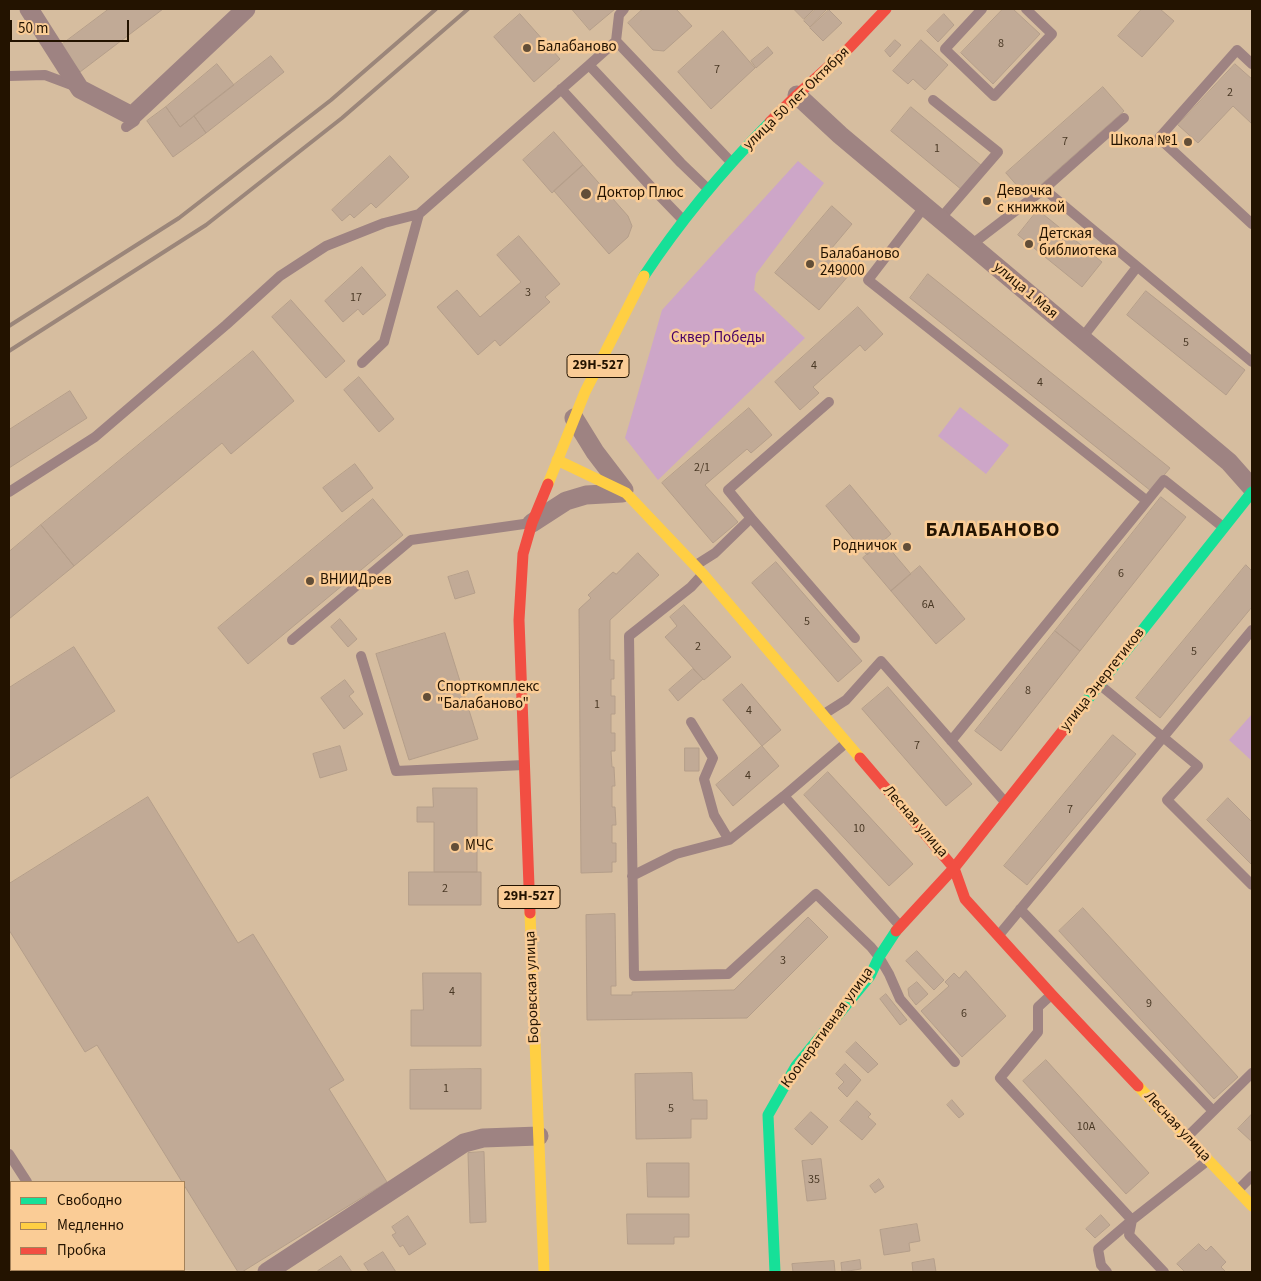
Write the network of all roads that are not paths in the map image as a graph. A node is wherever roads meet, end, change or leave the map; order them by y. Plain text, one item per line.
1 (29, 9) edge
2 (246, 9) edge
3 (624, 9) edge
4 (886, 9) edge
5 (982, 9) edge
6 (1026, 9) edge
7 (616, 41) junction
8 (1252, 64) edge
9 (589, 65) junction
10 (9, 76) edge
11 (80, 89) junction
12 (561, 89) junction
13 (797, 95) junction
14 (933, 100) dead end
15 (1124, 118) dead end
16 (732, 162) junction
17 (708, 189) junction
18 (1044, 189) junction
19 (926, 206) junction
20 (419, 214) junction
21 (940, 219) junction
22 (684, 220) junction
23 (1252, 224) edge
24 (971, 245) junction
25 (1137, 267) junction
26 (1082, 338) junction
27 (1252, 362) edge
28 (362, 363) dead end
29 (829, 402) dead end
30 (574, 418) junction
31 (557, 460) junction
32 (1252, 488) edge
33 (9, 492) edge
34 (1252, 492) edge
35 (626, 493) junction
36 (1147, 501) junction
37 (751, 518) junction
38 (532, 523) junction
39 (1224, 528) junction
40 (695, 566) junction
41 (703, 574) junction
42 (1252, 630) edge
43 (855, 638) dead end
44 (292, 640) dead end
45 (361, 656) dead end
46 (1100, 685) junction
47 (823, 715) junction
48 (691, 722) dead end
49 (1163, 736) junction
50 (951, 740) junction
51 (846, 743) junction
52 (525, 765) junction
53 (784, 796) junction
54 (1006, 803) junction
55 (729, 840) junction
56 (954, 868) junction
57 (632, 876) junction
58 (1252, 885) edge
59 (1020, 909) junction
60 (900, 926) junction
61 (999, 935) junction
62 (879, 956) junction
63 (1052, 994) junction
64 (955, 1062) dead end
65 (1252, 1073) edge
66 (1213, 1111) junction
67 (539, 1136) junction
68 (1186, 1138) junction
69 (9, 1154) edge
70 (1207, 1160) junction
71 (1252, 1176) edge
72 (26, 1181) edge
73 (1237, 1191) junction
74 (1252, 1206) edge
75 (1132, 1220) junction
76 (267, 1272) edge
77 (544, 1272) edge
78 (775, 1272) edge
79 (1107, 1272) edge
80 (1164, 1272) edge

1 - 11 street
2 - 11 street
3 - 7 lane
4 - 13 street, улица 50 лет Октября / 29Н-527
5 - 6 lane
7 - 9 lane
7 - 16 lane
8 - 23 lane
9 - 12 lane
9 - 17 lane
10 - 11 lane
12 - 20 lane
12 - 22 lane
13 - 16 street, улица 50 лет Октября / 29Н-527
13 - 19 street, улица 1 Мая
14 - 21 lane
15 - 18 lane
16 - 17 street, улица 50 лет Октября / 29Н-527
17 - 22 street, 29Н-527
18 - 24 lane
18 - 25 lane
19 - 21 street, улица 1 Мая
19 - 36 lane
20 - 28 lane
20 - 33 lane
21 - 24 street, улица 1 Мая
22 - 30 street, 29Н-527
24 - 26 street, улица 1 Мая
25 - 26 lane
25 - 27 lane
26 - 32 street, улица 1 Мая
29 - 37 lane
30 - 31 street, 29Н-527
30 - 35 street
31 - 35 street, Лесная улица
31 - 38 street, 29Н-527
34 - 39 street, улица Энергетиков
35 - 38 street
35 - 40 street, Лесная улица
36 - 39 lane
36 - 50 lane
37 - 40 lane
37 - 43 lane
38 - 44 lane
38 - 52 street, Боровская улица / 29Н-527
39 - 46 street, улица Энергетиков
40 - 41 street, Лесная улица
41 - 47 street, Лесная улица
41 - 57 lane
42 - 49 lane
45 - 52 lane
46 - 49 lane
46 - 54 street, улица Энергетиков
47 - 50 lane
47 - 51 street, Лесная улица
48 - 55 lane
49 - 58 lane
49 - 59 lane
50 - 54 lane
51 - 53 lane
51 - 56 street, Лесная улица
52 - 67 street, Боровская улица / 29Н-527
53 - 55 lane
53 - 60 lane
54 - 56 street, улица Энергетиков
55 - 57 lane
56 - 60 street, Кооперативная улица
56 - 61 street, Лесная улица
57 - 62 lane
59 - 61 lane
59 - 66 lane
60 - 62 street, Кооперативная улица
61 - 63 street, Лесная улица
62 - 64 lane
62 - 78 street, Кооперативная улица
63 - 68 street, Лесная улица
63 - 75 lane
65 - 66 lane
66 - 68 lane
67 - 76 street
67 - 77 street, Боровская улица / 29Н-527
68 - 70 street, Лесная улица
69 - 72 lane
70 - 73 street, Лесная улица
70 - 75 lane
71 - 73 lane
73 - 74 street, Лесная улица
75 - 79 lane
75 - 80 lane

